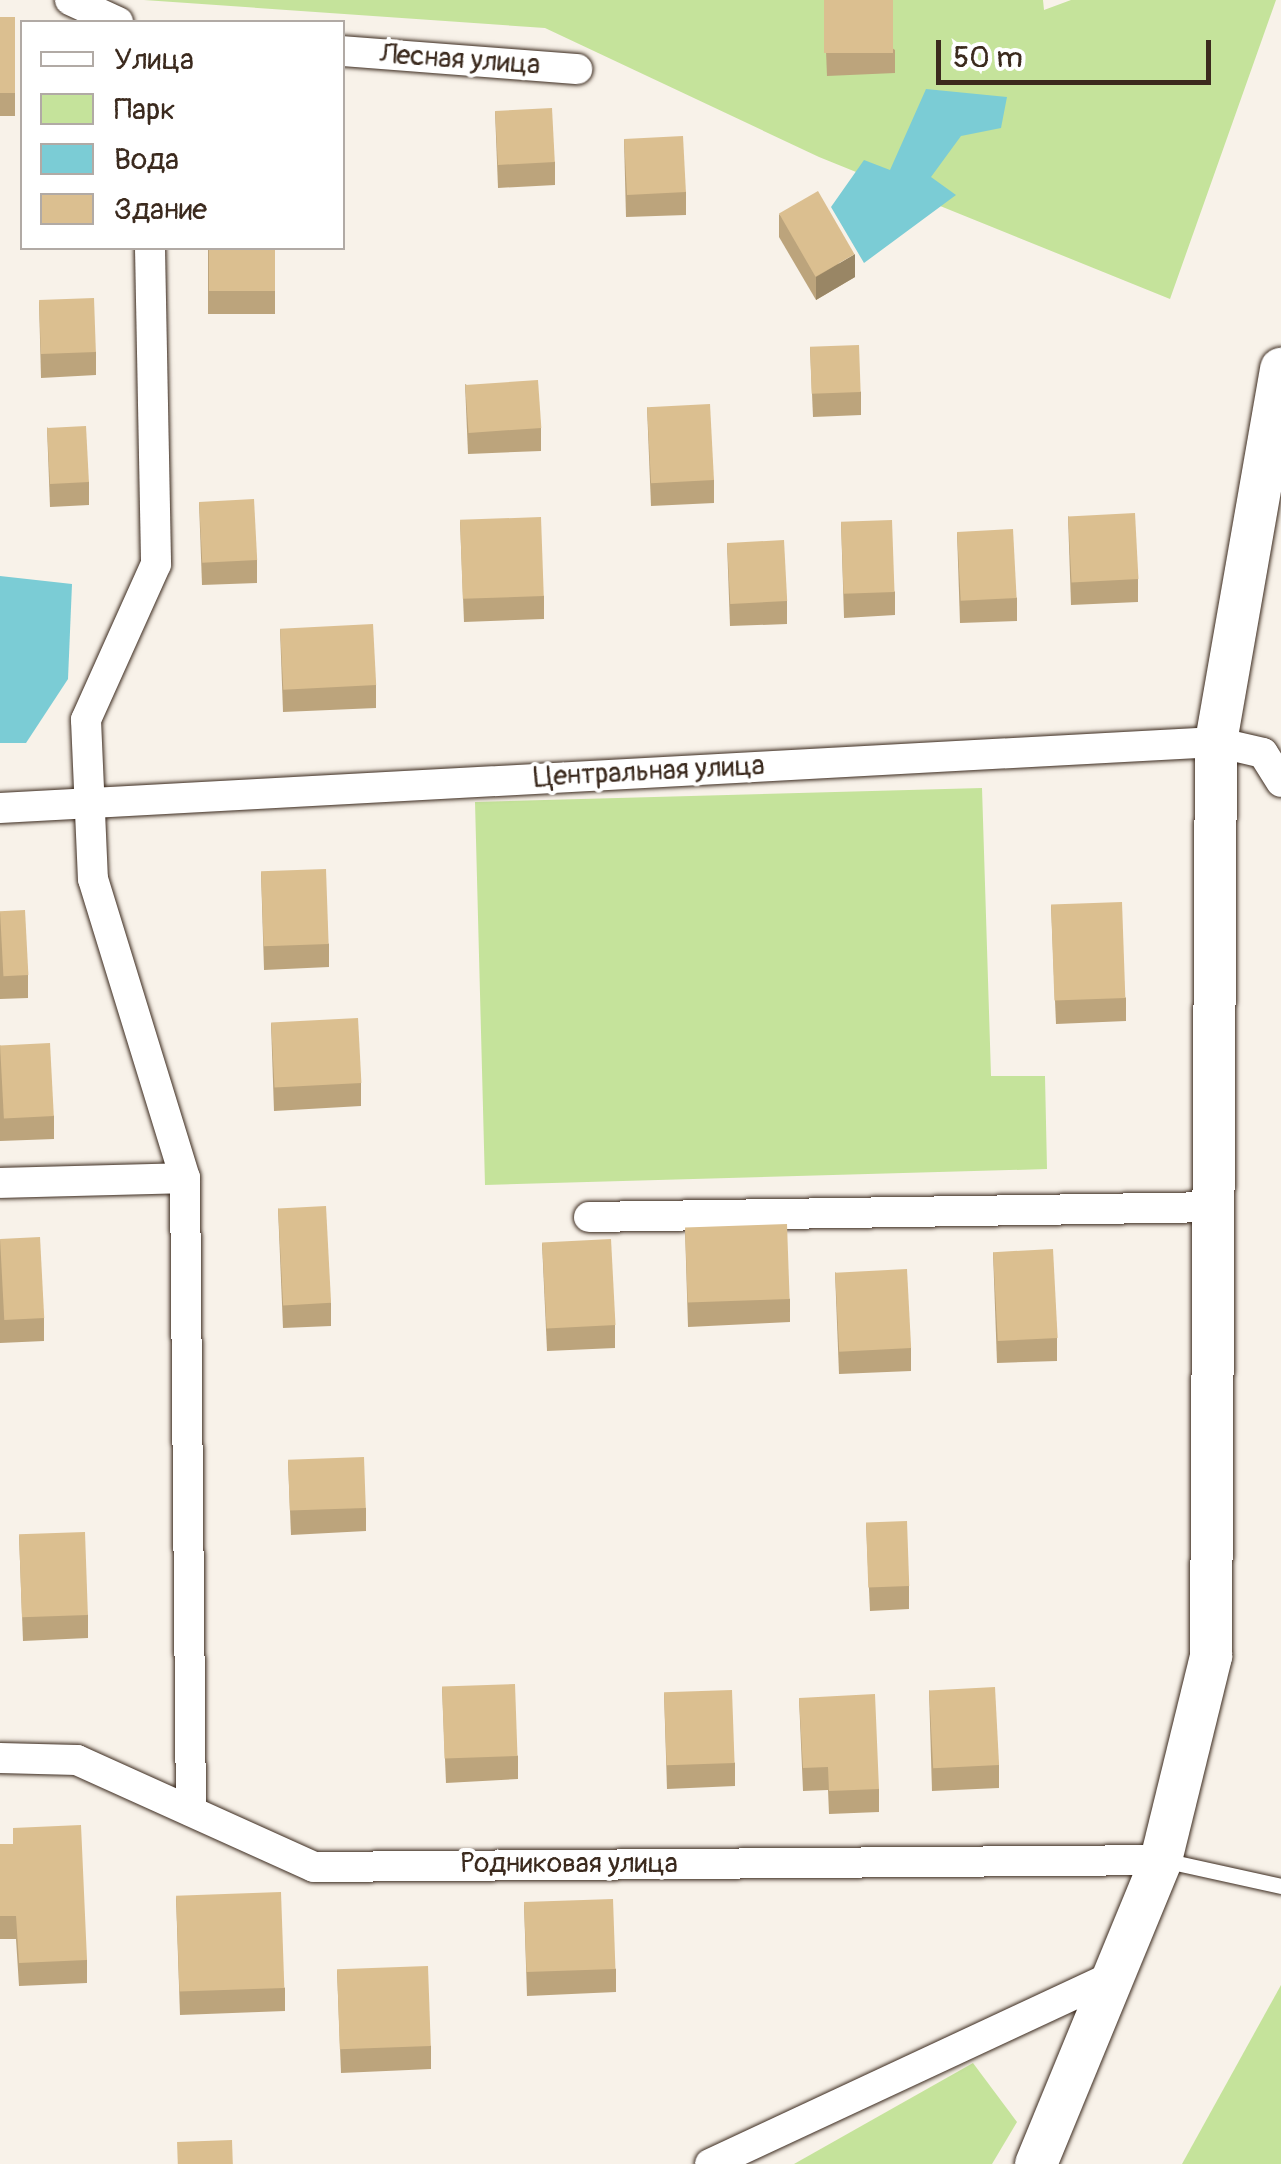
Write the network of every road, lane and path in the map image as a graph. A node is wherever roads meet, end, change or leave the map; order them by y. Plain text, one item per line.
1 (70, 0) edge
2 (114, 20) edge
3 (345, 51) edge
4 (577, 69) dead end
5 (150, 250) edge
6 (1281, 369) edge
7 (1216, 742) junction
8 (1281, 782) edge
9 (90, 802) junction
10 (0, 808) edge
11 (185, 1178) junction
12 (0, 1183) edge
13 (1217, 1207) junction
14 (589, 1216) dead end
15 (0, 1758) edge
16 (190, 1810) junction
17 (1160, 1860) junction
18 (1281, 1886) edge
19 (1119, 1973) junction
20 (710, 2164) edge
21 (1036, 2164) edge

1 - 2 street
3 - 4 street, Лесная улица
5 - 9 street
6 - 7 main road
7 - 8 street, Центральная улица
7 - 9 street, Центральная улица
7 - 13 main road
9 - 10 street, Центральная улица
9 - 11 street
11 - 12 street
11 - 16 street
13 - 14 street
13 - 17 main road
15 - 16 street, Родниковая улица
16 - 17 street, Родниковая улица
17 - 18 lane
17 - 19 main road
19 - 20 street
19 - 21 main road

